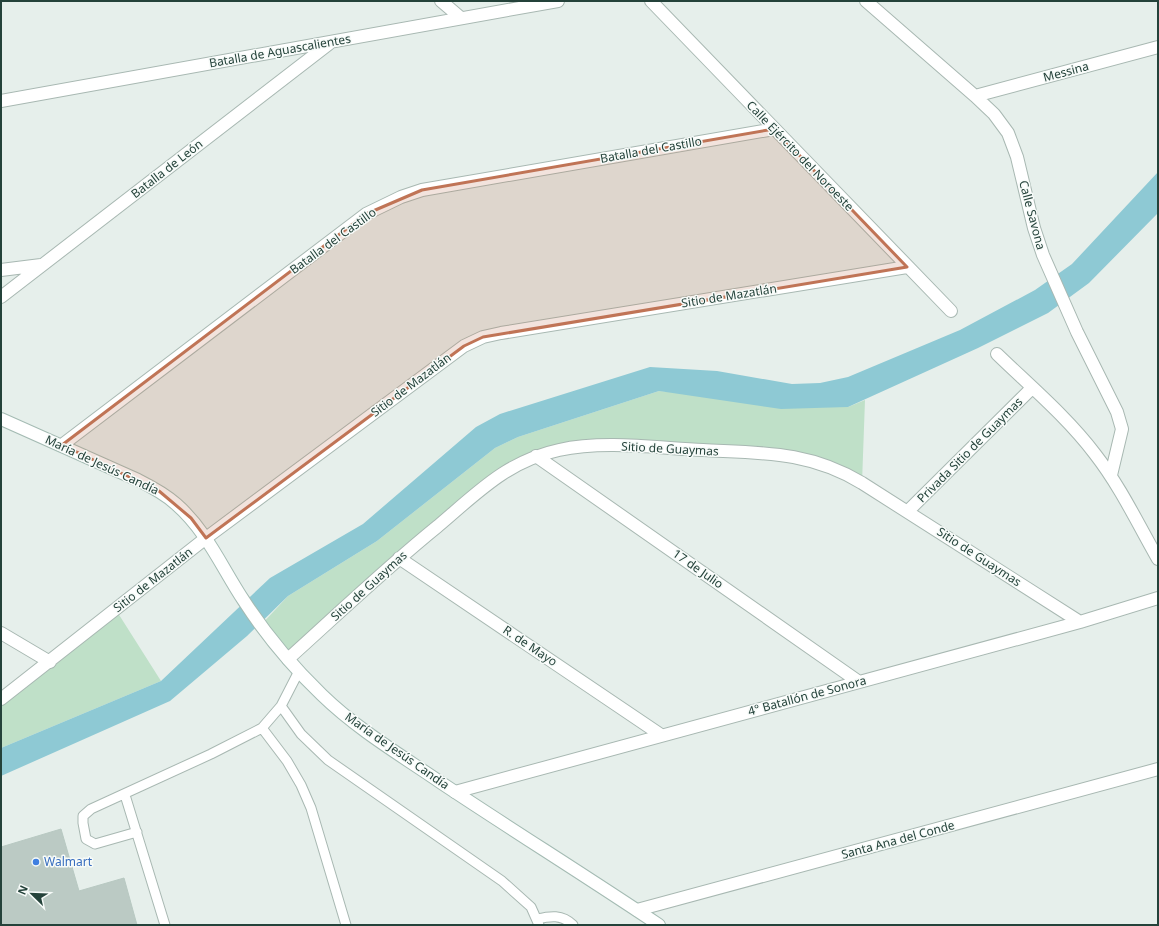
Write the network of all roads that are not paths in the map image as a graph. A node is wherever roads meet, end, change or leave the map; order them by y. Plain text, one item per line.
1 (441, 1) edge
2 (558, 1) edge
3 (651, 1) edge
4 (866, 1) edge
5 (461, 18) junction
6 (332, 41) junction
7 (1158, 48) edge
8 (975, 96) junction
9 (1, 101) edge
10 (774, 128) junction
11 (43, 264) junction
12 (907, 267) junction
13 (1, 270) edge
14 (1, 297) edge
15 (951, 311) dead end
16 (997, 354) dead end
17 (1032, 388) junction
18 (1, 419) edge
19 (62, 446) junction
20 (536, 456) junction
21 (1110, 475) junction
22 (908, 511) junction
23 (206, 538) junction
24 (399, 558) junction
25 (1158, 559) edge
26 (1158, 598) edge
27 (1080, 622) junction
28 (1, 633) edge
29 (288, 659) junction
30 (50, 662) junction
31 (299, 671) junction
32 (859, 682) junction
33 (1, 698) edge
34 (281, 706) junction
35 (262, 728) junction
36 (661, 735) junction
37 (1158, 769) edge
38 (455, 792) junction
39 (125, 794) junction
40 (137, 832) junction
41 (637, 910) junction
42 (538, 922) edge
43 (165, 925) edge
44 (346, 925) edge
45 (573, 925) edge
46 (659, 925) edge

1 - 5 street
2 - 5 street, Batalla de Aguascalientes
3 - 10 street, Calle Ejército del Noroeste
4 - 8 street, Calle Savona
5 - 6 street, Batalla de Aguascalientes
6 - 9 street, Batalla de Aguascalientes
6 - 11 street, Batalla de León
7 - 8 street, Messina
8 - 21 street, Calle Savona
10 - 12 street, Calle Ejército del Noroeste
10 - 19 street, Batalla del Castillo
11 - 13 street
11 - 14 street, Batalla de León
12 - 15 street, Calle Ejército del Noroeste
12 - 23 street, Sitio de Mazatlán
16 - 17 street
17 - 21 street
17 - 22 street, Privada Sitio de Guaymas
18 - 19 street, María de Jesús Candía
19 - 23 street, María de Jesús Candía
20 - 22 street, Sitio de Guaymas
20 - 24 street, Sitio de Guaymas
20 - 32 street, 17 de Julio
21 - 25 street
22 - 27 street, Sitio de Guaymas
23 - 29 street, María de Jesús Candía
23 - 30 street, Sitio de Mazatlán
24 - 29 street, Sitio de Guaymas
24 - 36 street, R. de Mayo
26 - 27 street, 4° Batallón de Sonora
27 - 32 street, 4° Batallón de Sonora
28 - 30 street
29 - 31 street, María de Jesús Candía
30 - 33 street, Sitio de Mazatlán
31 - 34 lane
31 - 38 street, María de Jesús Candía
32 - 36 street, 4° Batallón de Sonora
34 - 35 lane
34 - 42 lane
35 - 39 lane
35 - 44 lane
36 - 38 street, 4° Batallón de Sonora
37 - 41 street, Santa Ana del Conde
38 - 41 street, María de Jesús Candía
39 - 40 lane
39 - 40 lane
40 - 43 lane
41 - 46 street, María de Jesús Candía
42 - 45 lane

